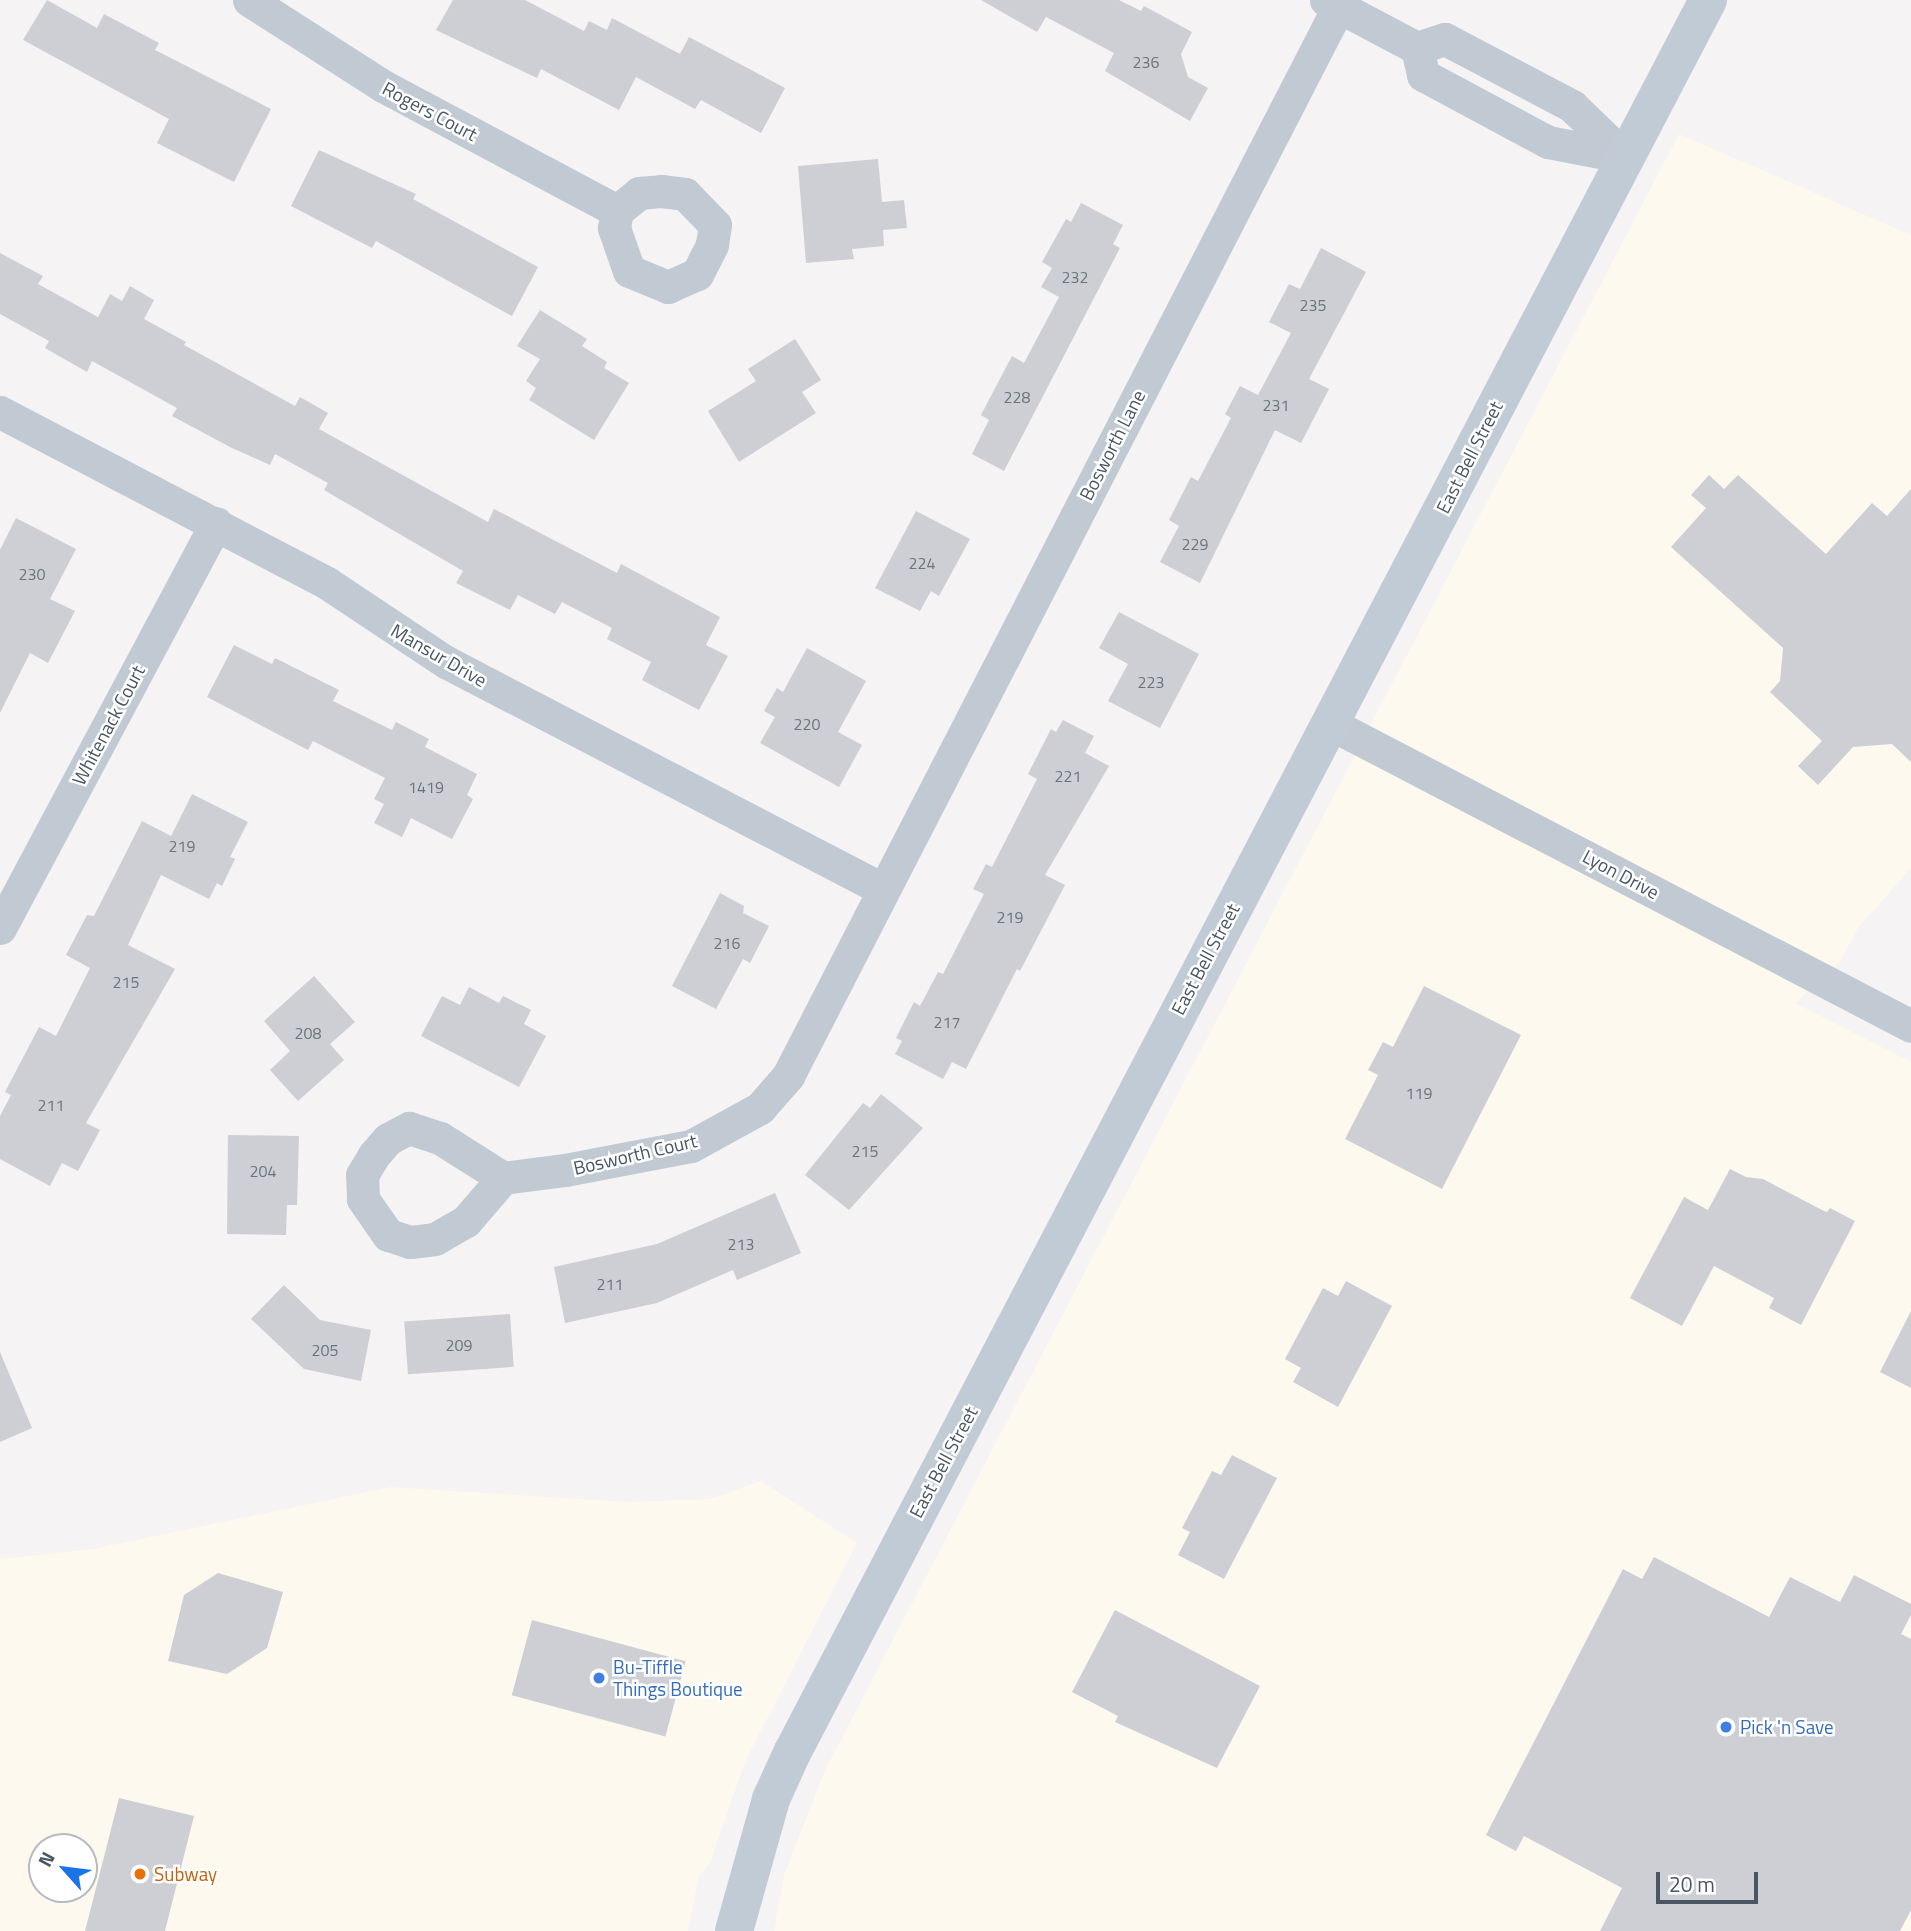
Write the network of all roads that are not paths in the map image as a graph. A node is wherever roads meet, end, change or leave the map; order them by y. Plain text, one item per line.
1 (248, 0) edge
2 (1708, 0) edge
3 (1336, 2) edge
4 (1625, 157) junction
5 (617, 211) dead end
6 (0, 412) edge
7 (216, 523) junction
8 (1329, 723) junction
9 (882, 890) junction
10 (0, 928) edge
11 (1911, 1026) edge
12 (503, 1178) dead end
13 (734, 1931) edge

1 - 5 street, Rogers Court
2 - 4 main road, East Bell Street
3 - 4 street
3 - 9 street, Bosworth Lane
4 - 8 main road, East Bell Street
6 - 7 street, Mansur Drive
7 - 9 street, Mansur Drive
7 - 10 street, Whitenack Court
8 - 11 street, Lyon Drive
8 - 13 main road, East Bell Street
9 - 12 street, Bosworth Court

